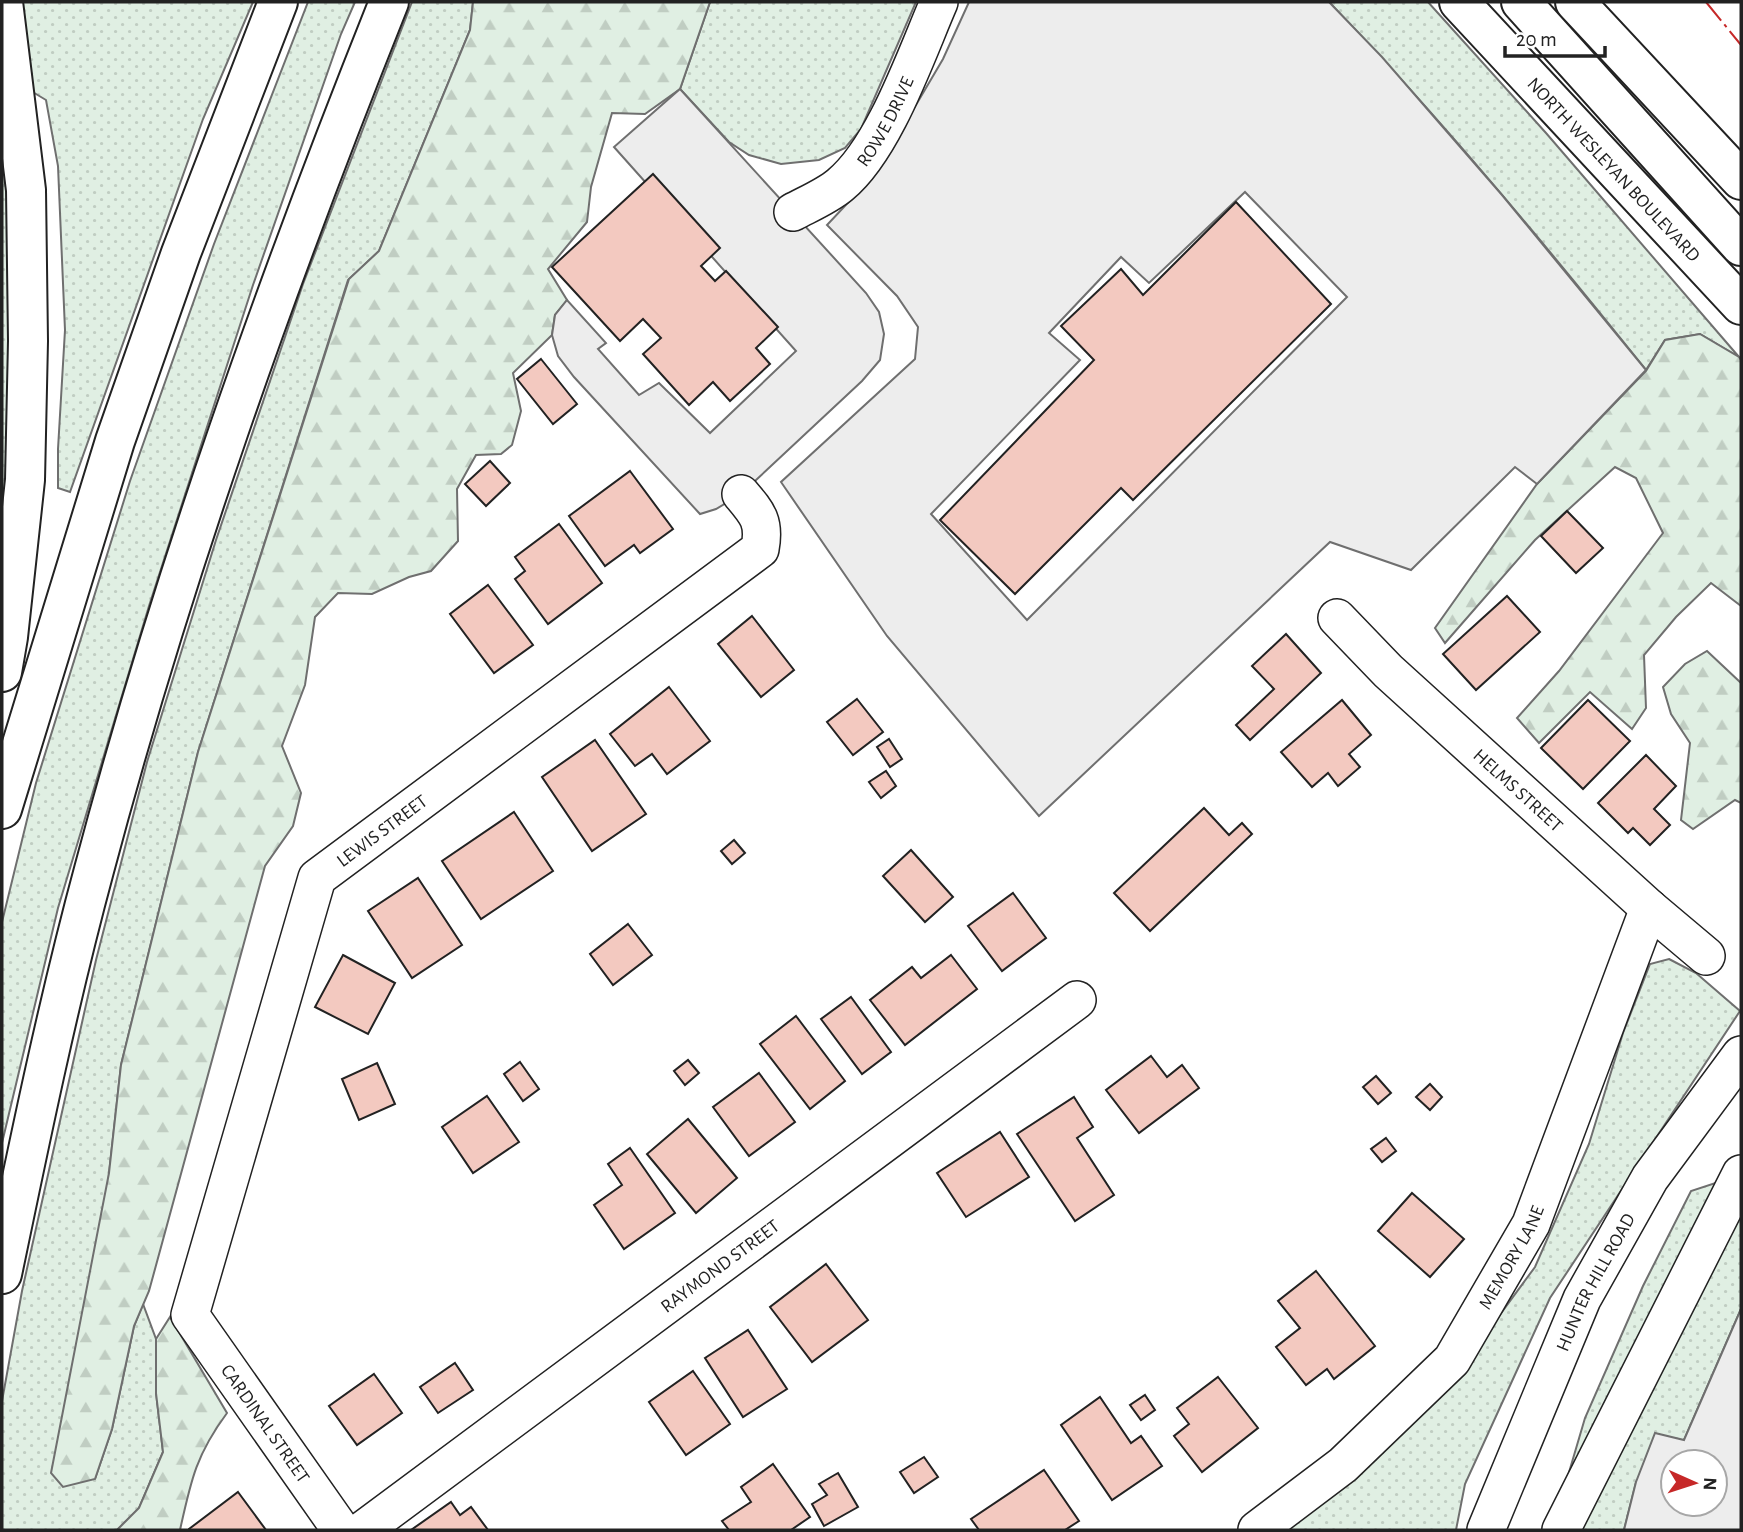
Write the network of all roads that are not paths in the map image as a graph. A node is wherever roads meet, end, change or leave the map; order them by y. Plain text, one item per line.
1 (3, 2) edge
2 (278, 2) edge
3 (388, 2) edge
4 (939, 2) edge
5 (1459, 2) edge
6 (1521, 2) edge
7 (1574, 2) edge
8 (1741, 180) edge
9 (793, 212) dead end
10 (1741, 246) edge
11 (1741, 305) edge
12 (741, 494) dead end
13 (1336, 618) dead end
14 (2, 672) edge
15 (2, 809) edge
16 (1649, 908) junction
17 (1706, 956) dead end
18 (1077, 1000) dead end
19 (1741, 1055) edge
20 (1741, 1174) edge
21 (2, 1274) edge
22 (190, 1315) joint
23 (341, 1530) edge
24 (363, 1530) edge
25 (1257, 1530) edge
26 (1486, 1530) edge
27 (1561, 1530) edge

1 - 14 highway
2 - 15 highway
3 - 21 highway
4 - 9 street, ROWE DRIVE
5 - 11 highway, NORTH WESLEYAN BOULEVARD
6 - 10 highway
7 - 8 highway
12 - 22 street, LEWIS STREET
13 - 16 street, HELMS STREET
16 - 17 street, HELMS STREET
16 - 25 street, MEMORY LANE
18 - 24 street, RAYMOND STREET
19 - 26 street, HUNTER HILL ROAD
20 - 27 street
22 - 23 street, CARDINAL STREET

